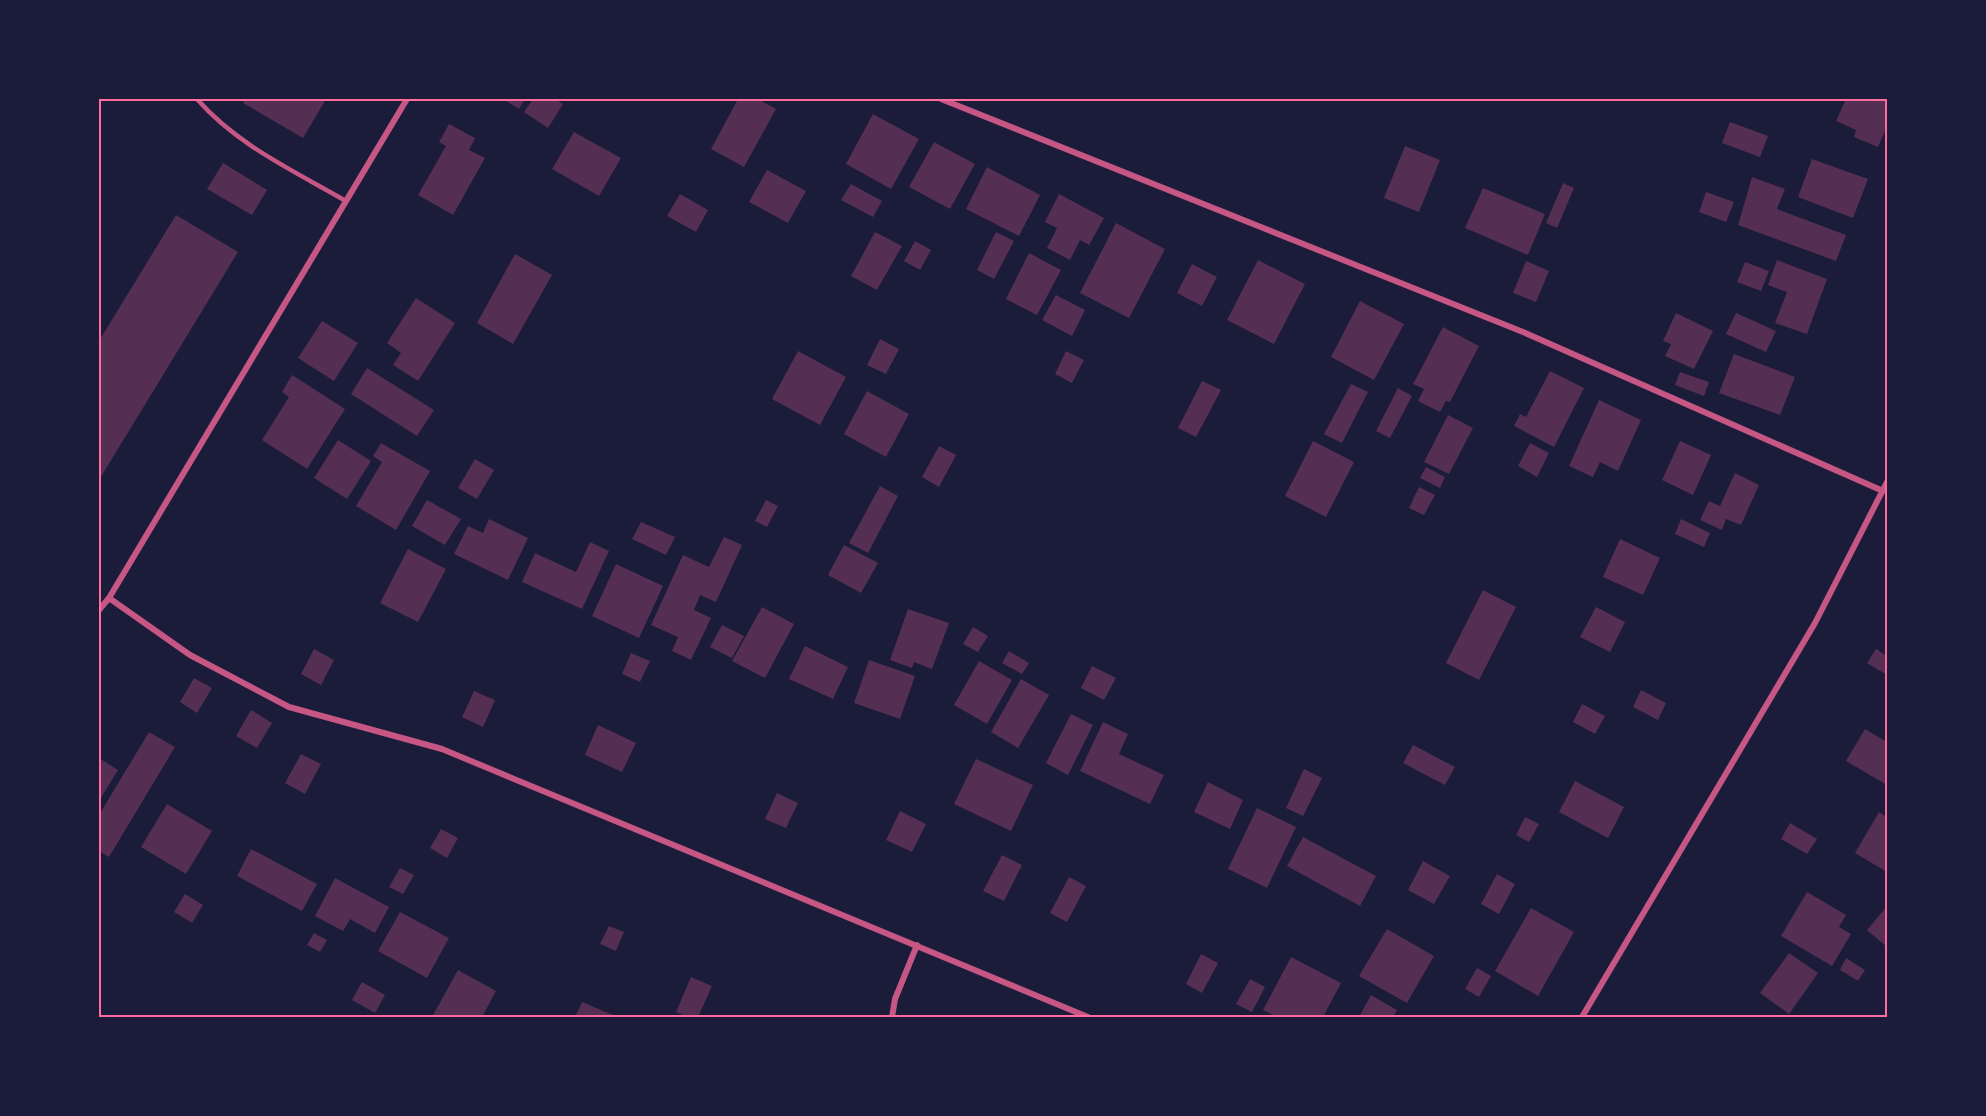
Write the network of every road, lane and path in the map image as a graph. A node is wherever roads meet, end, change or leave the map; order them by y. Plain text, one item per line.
1 (197, 99) edge
2 (407, 99) edge
3 (941, 99) edge
4 (346, 201) junction
5 (1887, 482) edge
6 (1883, 491) junction
7 (109, 598) junction
8 (99, 610) edge
9 (917, 945) junction
10 (892, 1017) edge
11 (1088, 1017) edge
12 (1582, 1017) edge

1 - 4 lane
2 - 4 street
3 - 6 street
4 - 7 street
5 - 6 street
6 - 12 street
7 - 8 street
7 - 9 street
9 - 10 street
9 - 11 street

